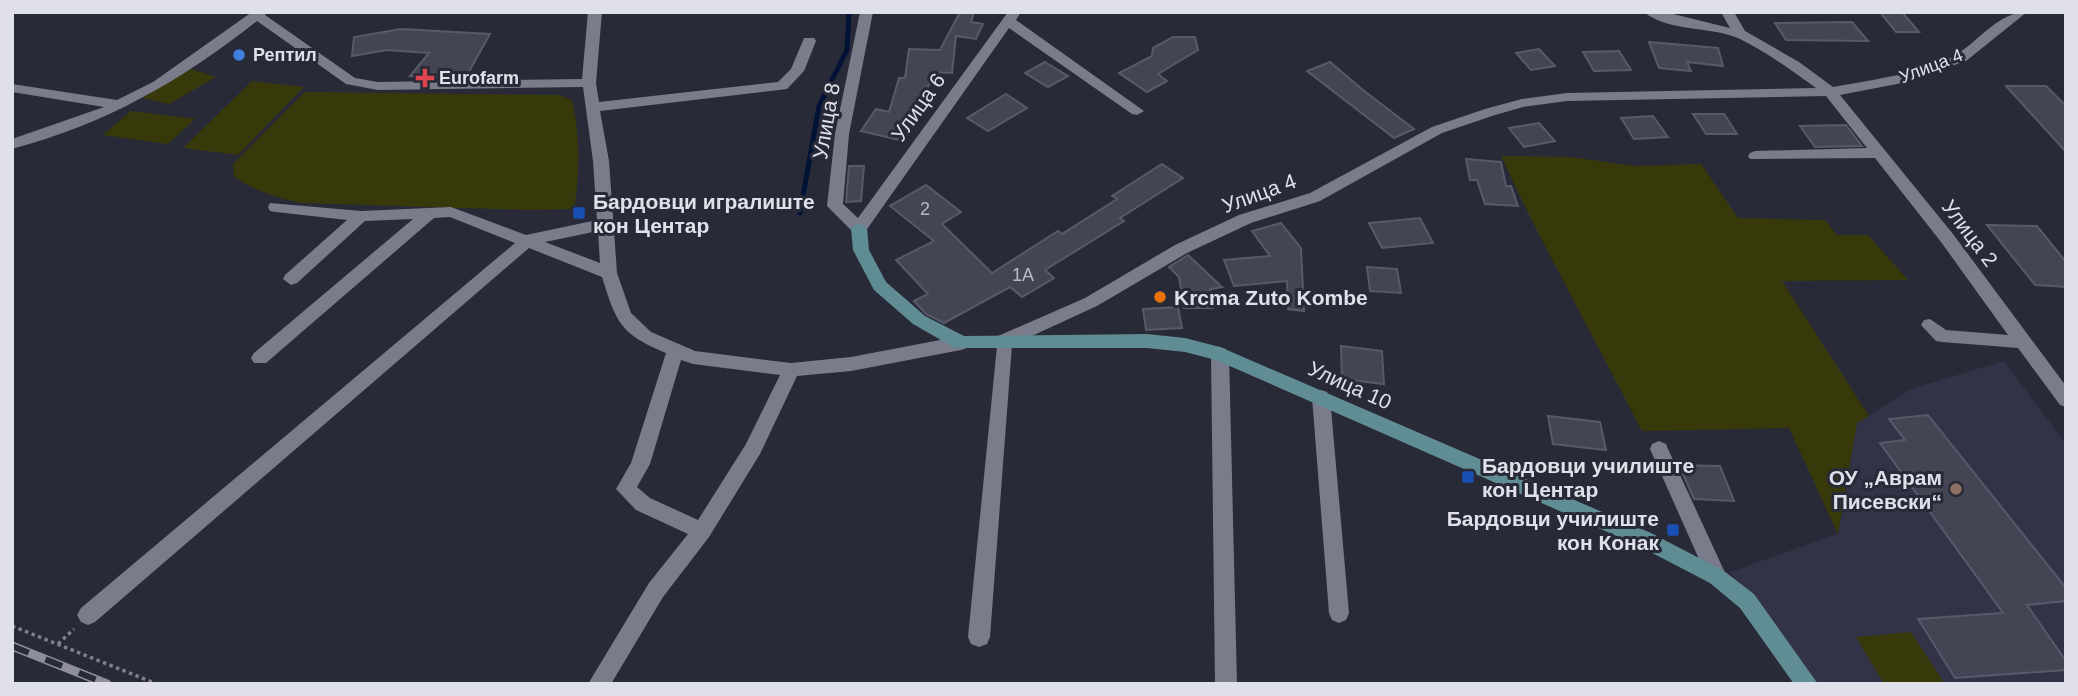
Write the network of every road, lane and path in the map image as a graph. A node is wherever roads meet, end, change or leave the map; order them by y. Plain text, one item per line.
1 (595, 12) edge
2 (867, 12) edge
3 (1650, 12) edge
4 (1727, 12) edge
5 (2021, 12) edge
6 (259, 14) edge
7 (1012, 16) edge
8 (1740, 34) junction
9 (809, 41) dead end
10 (589, 83) junction
11 (12, 88) edge
12 (1830, 92) junction
13 (121, 105) junction
14 (593, 107) junction
15 (1136, 111) dead end
16 (12, 144) edge
17 (1879, 153) junction
18 (1755, 156) dead end
19 (276, 207) dead end
20 (431, 212) junction
21 (361, 216) junction
22 (605, 224) junction
23 (859, 228) junction
24 (528, 240) junction
25 (609, 273) junction
26 (291, 279) dead end
27 (1930, 325) dead end
28 (1004, 341) junction
29 (2021, 342) junction
30 (961, 343) junction
31 (675, 352) junction
32 (1220, 354) junction
33 (260, 358) dead end
34 (791, 370) junction
35 (1321, 397) junction
36 (2066, 400) edge
37 (1659, 449) dead end
38 (702, 531) junction
39 (1717, 577) junction
40 (1339, 613) dead end
41 (88, 615) dead end
42 (12, 626) edge
43 (979, 637) dead end
44 (157, 684) edge
45 (599, 684) edge
46 (1226, 684) edge
47 (1807, 684) edge

1 - 10 street
2 - 23 street, Улица 8
3 - 8 street
4 - 8 street
5 - 12 street, Улица 4
6 - 10 street
6 - 13 street
7 - 15 street
7 - 23 street, Улица 6
8 - 12 street
9 - 14 street
10 - 14 street
11 - 13 street
12 - 17 street, Улица 2
12 - 28 street, Улица 4
13 - 16 street
14 - 22 street
17 - 18 street
17 - 29 street, Улица 2
19 - 21 street
20 - 21 street
20 - 24 street
20 - 33 street
21 - 26 street
22 - 24 street
22 - 25 street
23 - 30 street
24 - 25 street
24 - 41 street
25 - 31 street
27 - 29 street
28 - 30 street, Улица 10
28 - 32 street, Улица 10
28 - 43 street
29 - 36 street, Улица 2
30 - 34 street
31 - 34 street
31 - 38 street
32 - 35 street, Улица 10
32 - 46 street
34 - 38 street
35 - 39 street, Улица 10
35 - 40 street
37 - 39 street
38 - 45 street
39 - 47 street, Улица 10
42 - 44 path

